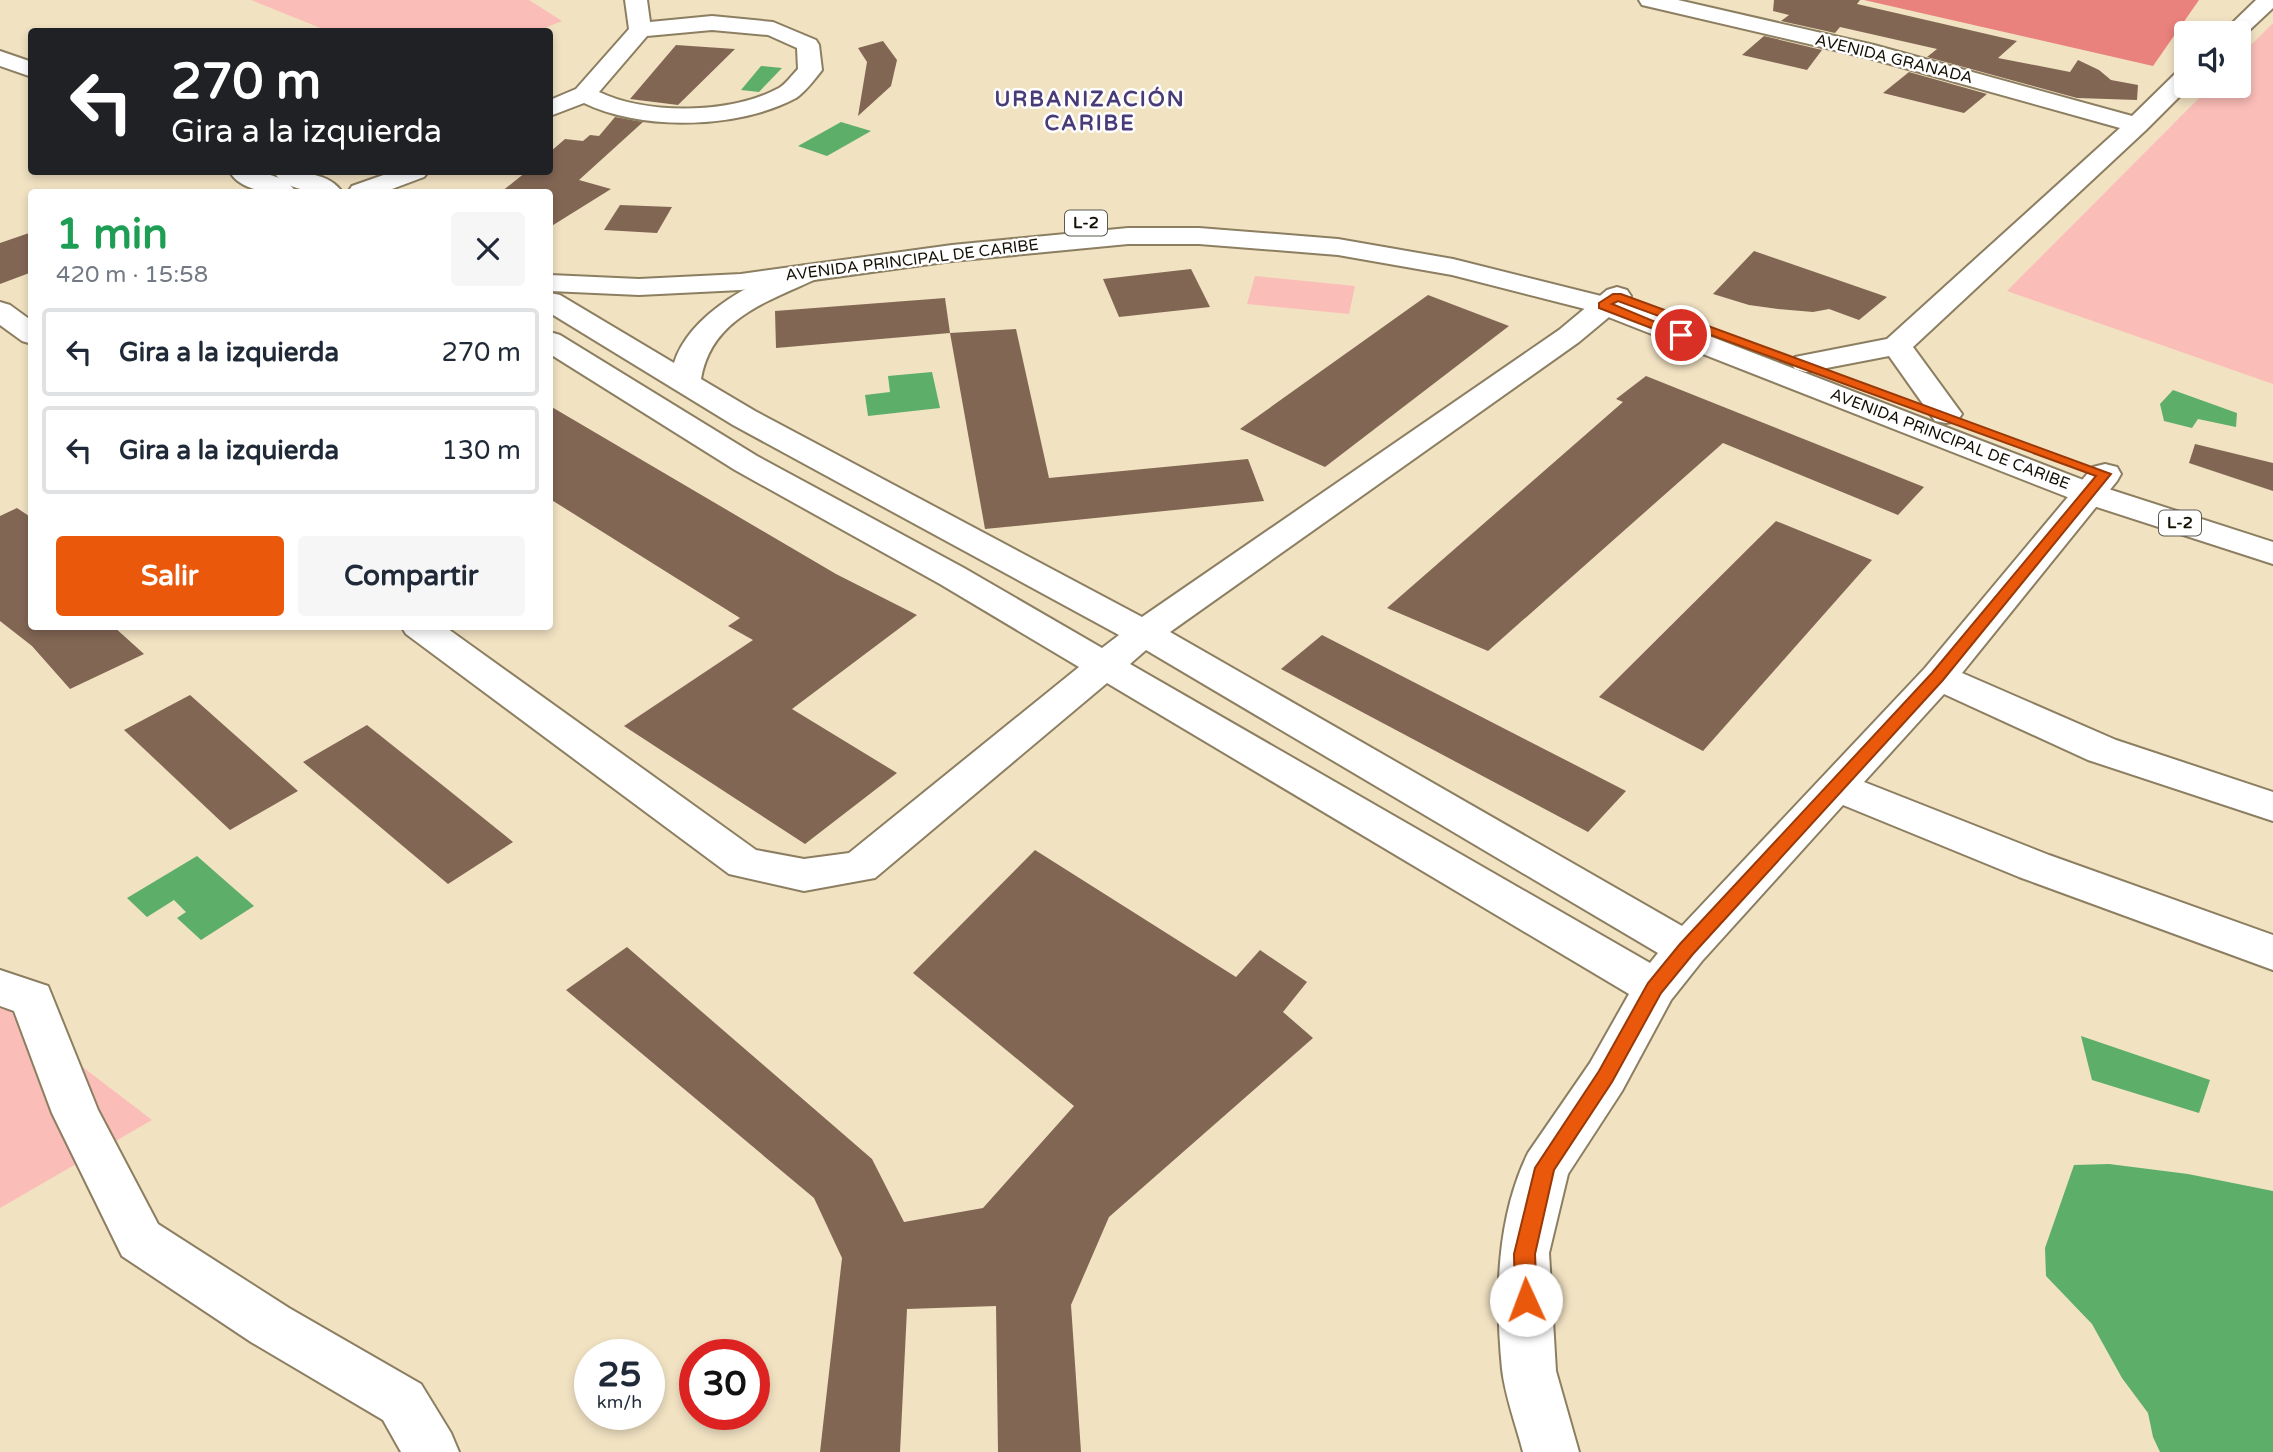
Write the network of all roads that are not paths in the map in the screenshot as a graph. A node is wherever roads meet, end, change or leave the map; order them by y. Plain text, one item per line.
1 (636, 0) edge
2 (1650, 0) edge
3 (2269, 0) edge
4 (2246, 21) edge
5 (640, 30) junction
6 (0, 38) edge
7 (28, 48) edge
8 (0, 58) edge
9 (28, 68) edge
10 (2174, 88) edge
11 (584, 94) junction
12 (553, 108) edge
13 (2137, 125) junction
14 (248, 175) edge
15 (292, 175) edge
16 (407, 175) edge
17 (277, 189) edge
18 (323, 189) edge
19 (369, 189) edge
20 (553, 266) edge
21 (806, 273) junction
22 (553, 283) edge
23 (1610, 301) junction
24 (553, 303) edge
25 (553, 343) edge
26 (1897, 346) junction
27 (1806, 363) junction
28 (684, 382) junction
29 (1946, 414) junction
30 (2096, 484) junction
31 (2273, 530) edge
32 (2273, 553) edge
33 (424, 630) edge
34 (1144, 633) junction
35 (1104, 666) junction
36 (1938, 677) junction
37 (1835, 786) junction
38 (2273, 807) edge
39 (1686, 949) junction
40 (2273, 953) edge
41 (0, 988) edge
42 (1655, 988) junction
43 (431, 1452) edge
44 (1551, 1452) edge

1 - 5 street
2 - 13 street, AVENIDA GRANADA
3 - 4 street
5 - 11 street
5 - 11 street
6 - 7 street
8 - 9 street
10 - 13 street
11 - 12 street
13 - 26 street
14 - 17 street
15 - 18 street
16 - 19 street
20 - 23 street, AVENIDA PRINCIPAL DE CARIBE / L-2
21 - 22 street, AVENIDA PRINCIPAL DE CARIBE / L-2
21 - 23 street, AVENIDA PRINCIPAL DE CARIBE / L-2
21 - 28 street
23 - 27 street, AVENIDA PRINCIPAL DE CARIBE / L-2
23 - 30 street, AVENIDA PRINCIPAL DE CARIBE / L-2
23 - 34 street
24 - 28 street
25 - 35 street
26 - 27 street
26 - 29 street
27 - 29 street, AVENIDA PRINCIPAL DE CARIBE / L-2
28 - 34 street
29 - 30 street, AVENIDA PRINCIPAL DE CARIBE / L-2
30 - 31 street, AVENIDA PRINCIPAL DE CARIBE / L-2
30 - 32 street, AVENIDA PRINCIPAL DE CARIBE / L-2
30 - 36 street
33 - 35 street
34 - 35 street
34 - 39 street
35 - 42 street
36 - 37 street
36 - 38 street
37 - 39 street
37 - 40 street
39 - 42 street
41 - 43 street
42 - 44 street

